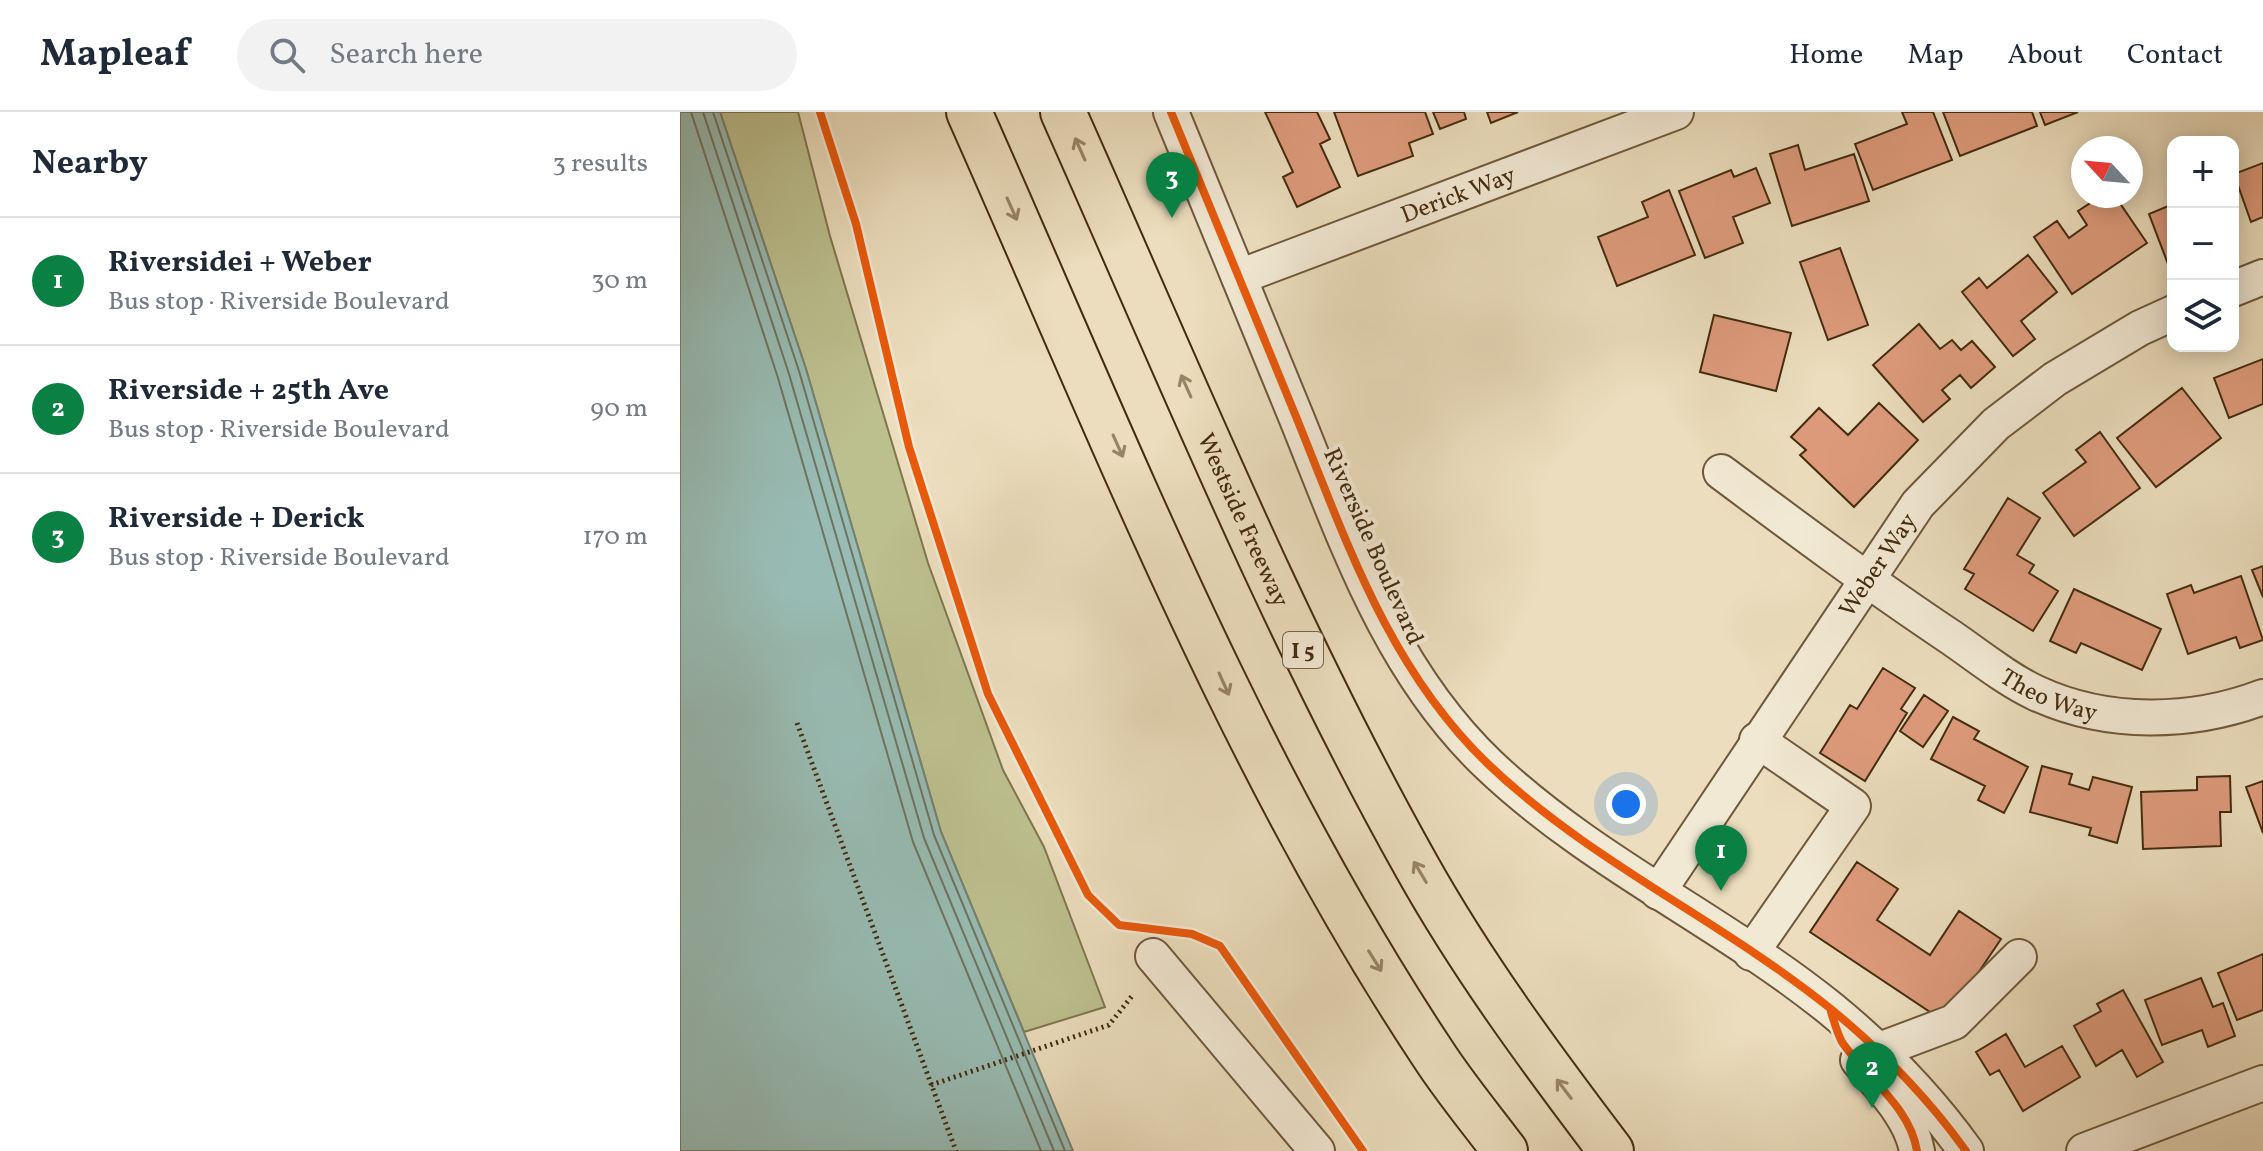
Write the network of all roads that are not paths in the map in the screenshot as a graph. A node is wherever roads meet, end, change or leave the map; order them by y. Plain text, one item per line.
1 (969, 112) edge
2 (1063, 112) edge
3 (1171, 112) edge
4 (1676, 112) edge
5 (1239, 277) junction
6 (2263, 277) edge
7 (2239, 287) edge
8 (2167, 316) edge
9 (1721, 472) dead end
10 (1864, 579) junction
11 (2263, 697) edge
12 (1757, 740) junction
13 (1658, 892) junction
14 (1751, 953) junction
15 (1153, 956) dead end
16 (2019, 957) dead end
17 (1830, 1008) junction
18 (1877, 1051) junction
19 (2263, 1083) edge
20 (1317, 1151) edge
21 (1505, 1151) edge
22 (1611, 1151) edge
23 (1917, 1151) edge
24 (1966, 1151) edge
25 (2084, 1151) edge

1 -> 21 highway
22 -> 2 highway, Westside Freeway / I 5
3 - 5 street, Riverside Boulevard
4 - 5 street, Derick Way
5 - 13 street, Riverside Boulevard
6 - 7 street
8 - 10 street, Weber Way
9 - 10 street, Theo Way
10 - 11 street, Theo Way
10 - 12 street, Weber Way
12 - 13 street, Weber Way
12 - 14 street
13 - 14 street, Riverside Boulevard
14 - 17 street, Riverside Boulevard
15 - 20 street
16 - 18 street
17 - 18 street, Riverside Boulevard
17 - 23 street
18 - 24 street, Riverside Boulevard
19 - 25 street

